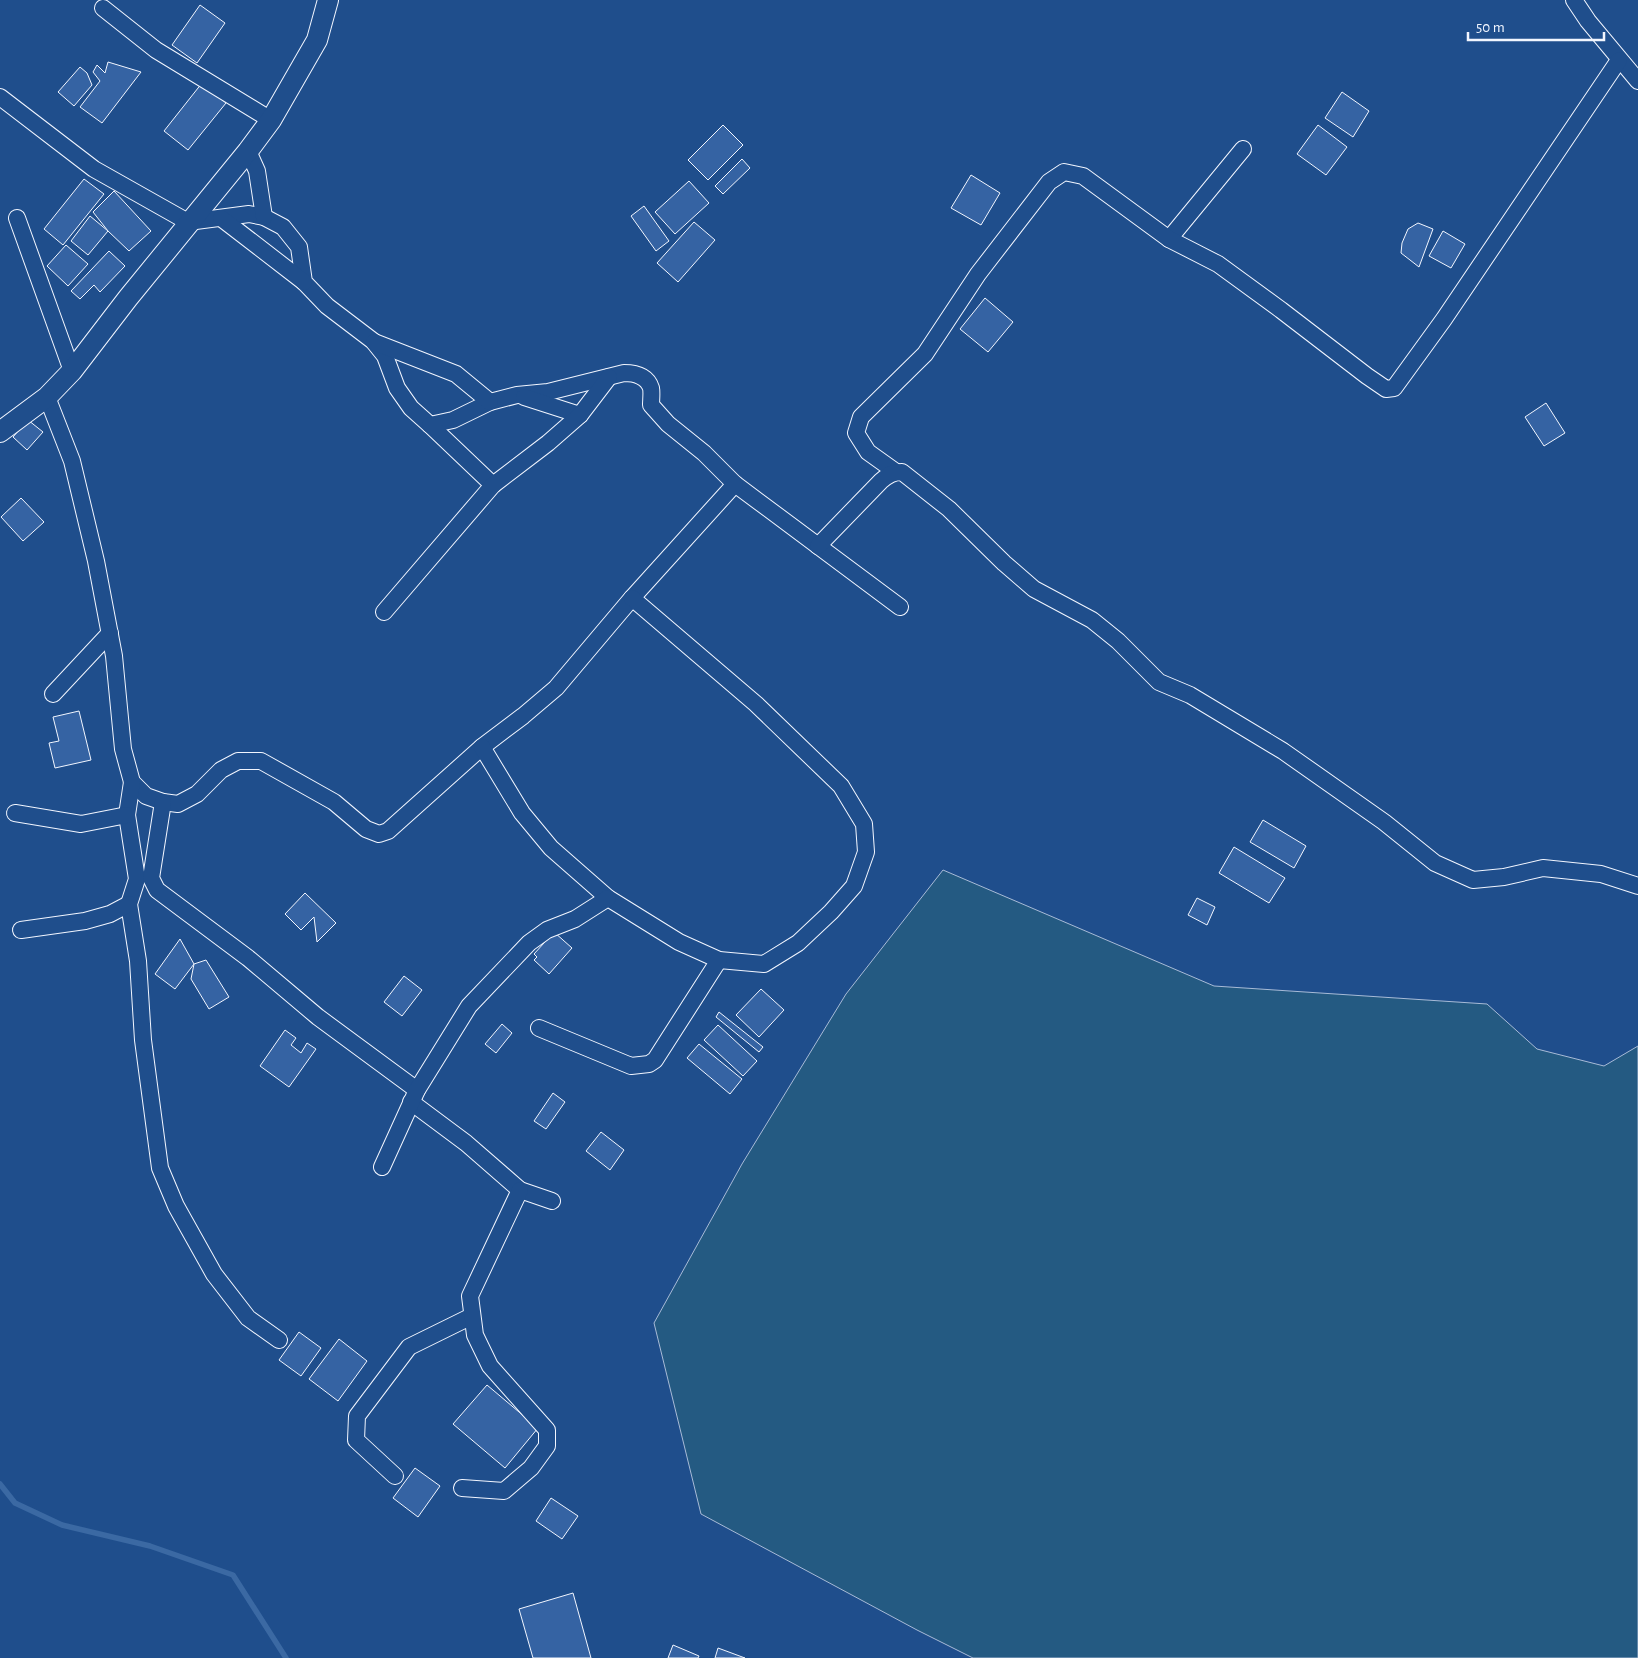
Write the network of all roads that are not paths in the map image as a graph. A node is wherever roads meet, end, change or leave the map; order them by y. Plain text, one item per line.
1 (328, 0) edge
2 (1574, 0) edge
3 (103, 8) dead end
4 (1620, 60) junction
5 (1638, 81) edge
6 (0, 98) edge
7 (271, 120) junction
8 (1243, 149) dead end
9 (248, 151) junction
10 (264, 217) junction
11 (17, 218) dead end
12 (221, 218) junction
13 (188, 222) junction
14 (1169, 239) junction
15 (304, 282) junction
16 (373, 341) junction
17 (72, 371) junction
18 (610, 377) junction
19 (517, 395) junction
20 (47, 397) junction
21 (490, 402) junction
22 (580, 415) junction
23 (5, 425) edge
24 (430, 425) junction
25 (896, 472) junction
26 (735, 484) junction
27 (493, 485) junction
28 (818, 546) junction
29 (632, 598) junction
30 (900, 608) dead end
31 (384, 612) dead end
32 (110, 633) junction
33 (53, 694) dead end
34 (482, 747) junction
35 (132, 782) junction
36 (163, 802) junction
37 (15, 813) dead end
38 (127, 815) junction
39 (144, 879) junction
40 (1638, 886) edge
41 (608, 898) junction
42 (129, 904) junction
43 (21, 930) dead end
44 (720, 960) junction
45 (539, 1028) dead end
46 (414, 1096) junction
47 (382, 1167) dead end
48 (520, 1190) junction
49 (552, 1201) dead end
50 (472, 1316) junction
51 (279, 1340) dead end
52 (395, 1476) dead end
53 (462, 1488) dead end

1 - 7 street
2 - 4 street
3 - 7 street
4 - 5 street
4 - 14 street
6 - 13 street
7 - 9 street
8 - 14 street
9 - 10 street
9 - 13 street
10 - 12 street
10 - 15 street
11 - 17 street
12 - 13 street
12 - 15 street
13 - 17 street
14 - 25 street
15 - 16 street
16 - 21 street
16 - 24 street
17 - 20 street
18 - 19 street
18 - 22 street
18 - 26 street
19 - 21 street
19 - 22 street
20 - 23 street
20 - 32 street
21 - 24 street
22 - 27 street
24 - 27 street
25 - 28 street
25 - 40 street
26 - 28 street
26 - 29 street
27 - 31 street
28 - 30 street
29 - 34 street
29 - 44 street
32 - 33 street
32 - 35 street
34 - 36 street
34 - 41 street
35 - 36 street
35 - 38 street
36 - 39 street
37 - 38 street
38 - 39 street
39 - 42 street
39 - 46 street
41 - 44 street
41 - 46 street
42 - 43 street
42 - 51 street
44 - 45 street
46 - 47 street
46 - 48 street
48 - 49 street
48 - 50 street
50 - 52 street
50 - 53 street

